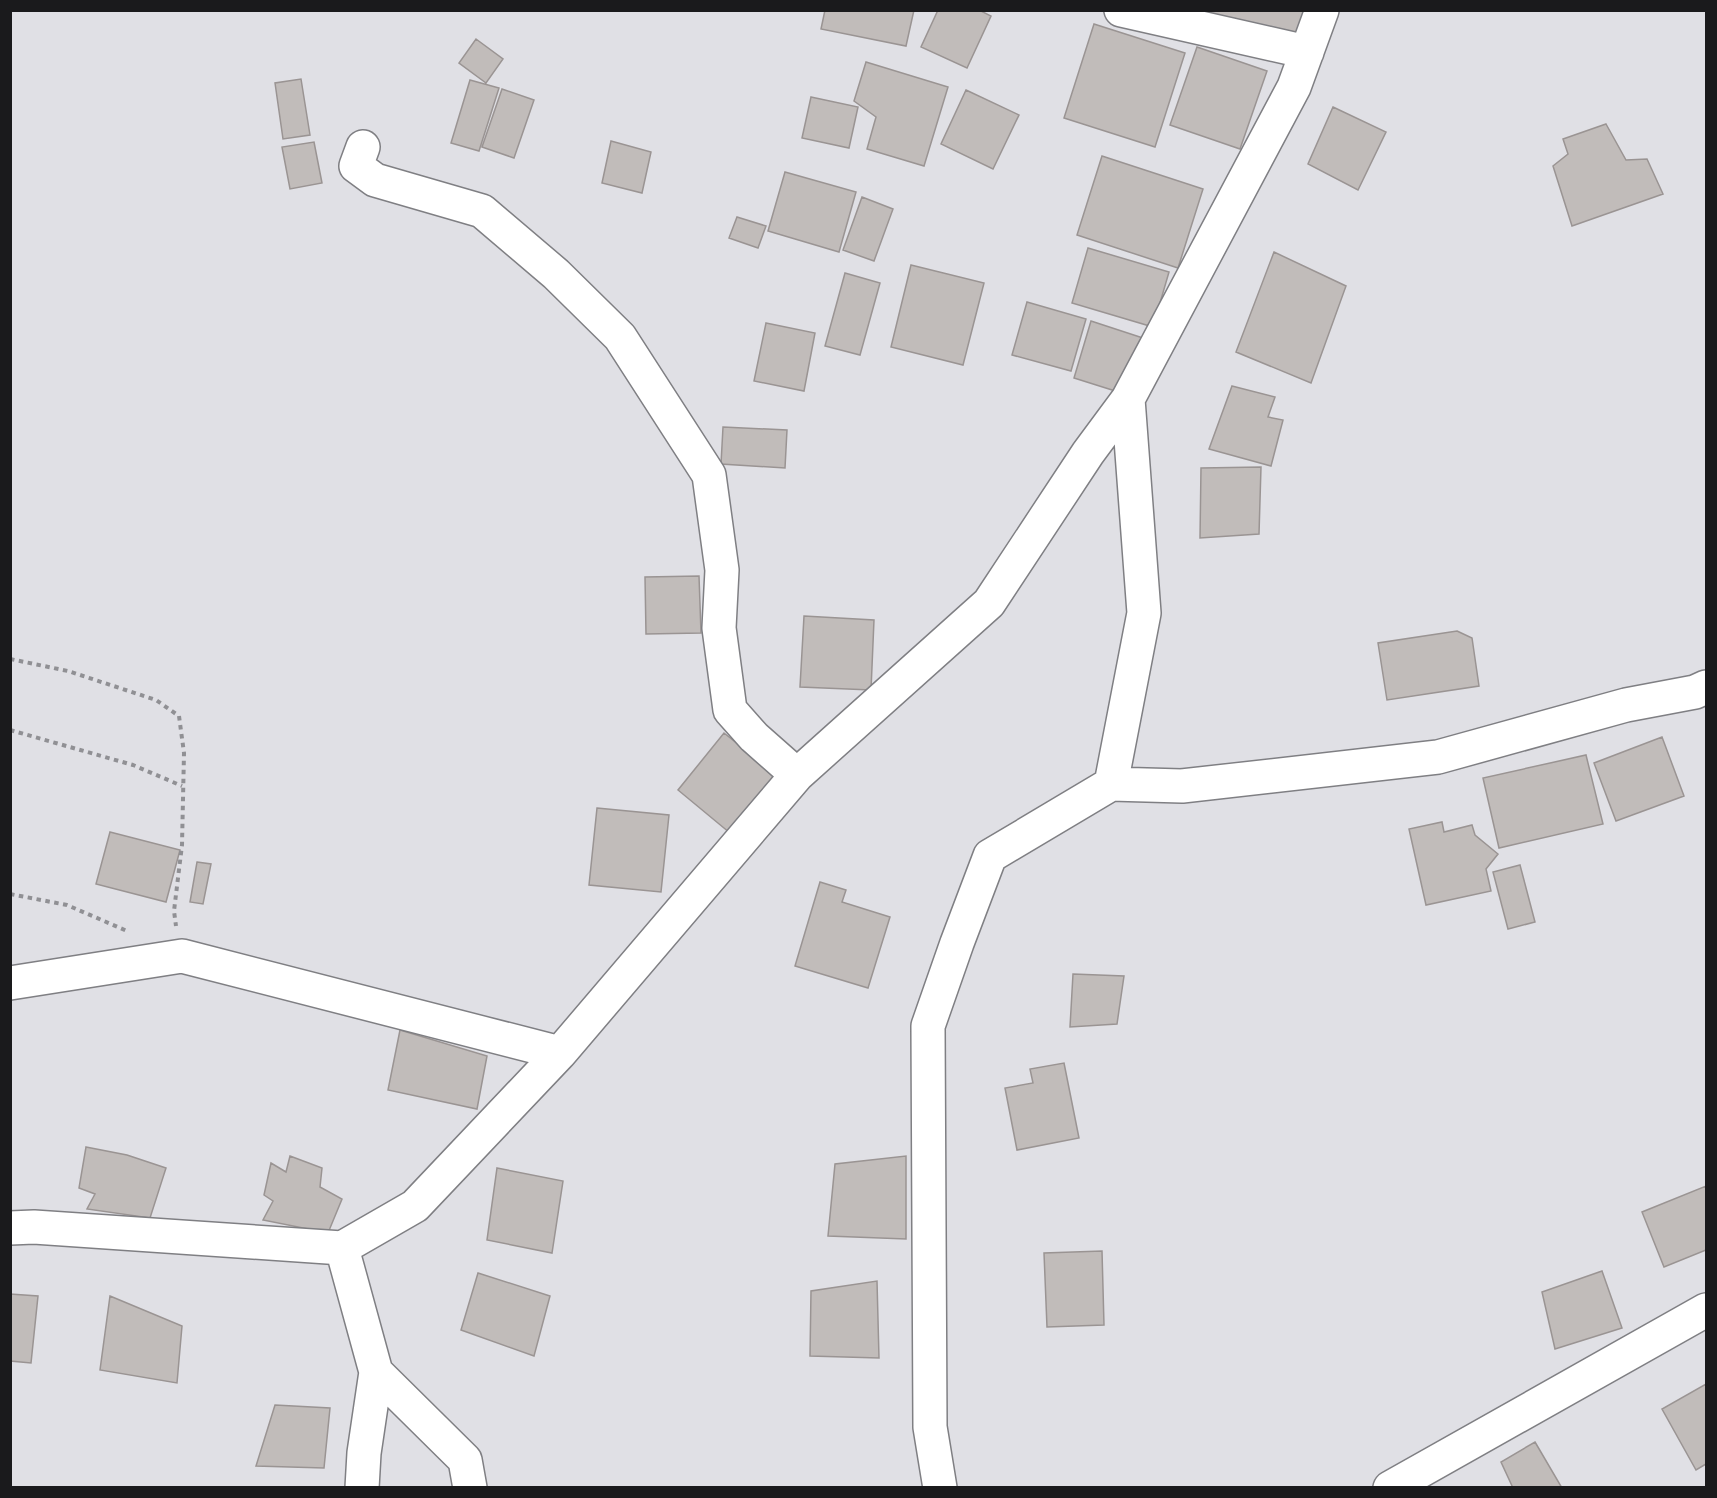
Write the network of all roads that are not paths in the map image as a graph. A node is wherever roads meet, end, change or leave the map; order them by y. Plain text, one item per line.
1 (1121, 10) edge
2 (1322, 10) edge
3 (1307, 52) junction
4 (363, 147) dead end
5 (1128, 399) junction
6 (1707, 687) edge
7 (796, 775) junction
8 (1111, 784) junction
9 (10, 982) edge
10 (560, 1053) junction
11 (10, 1228) edge
12 (342, 1248) junction
13 (1706, 1311) edge
14 (376, 1372) junction
15 (362, 1488) edge
16 (470, 1488) edge
17 (940, 1488) edge
18 (1390, 1488) edge

1 - 3 street
2 - 3 street
3 - 5 street
4 - 7 street
5 - 7 street
5 - 8 street
6 - 8 street
7 - 10 street
8 - 17 street
9 - 10 street
10 - 12 street
11 - 12 street
12 - 14 street
13 - 18 street
14 - 15 street
14 - 16 street

